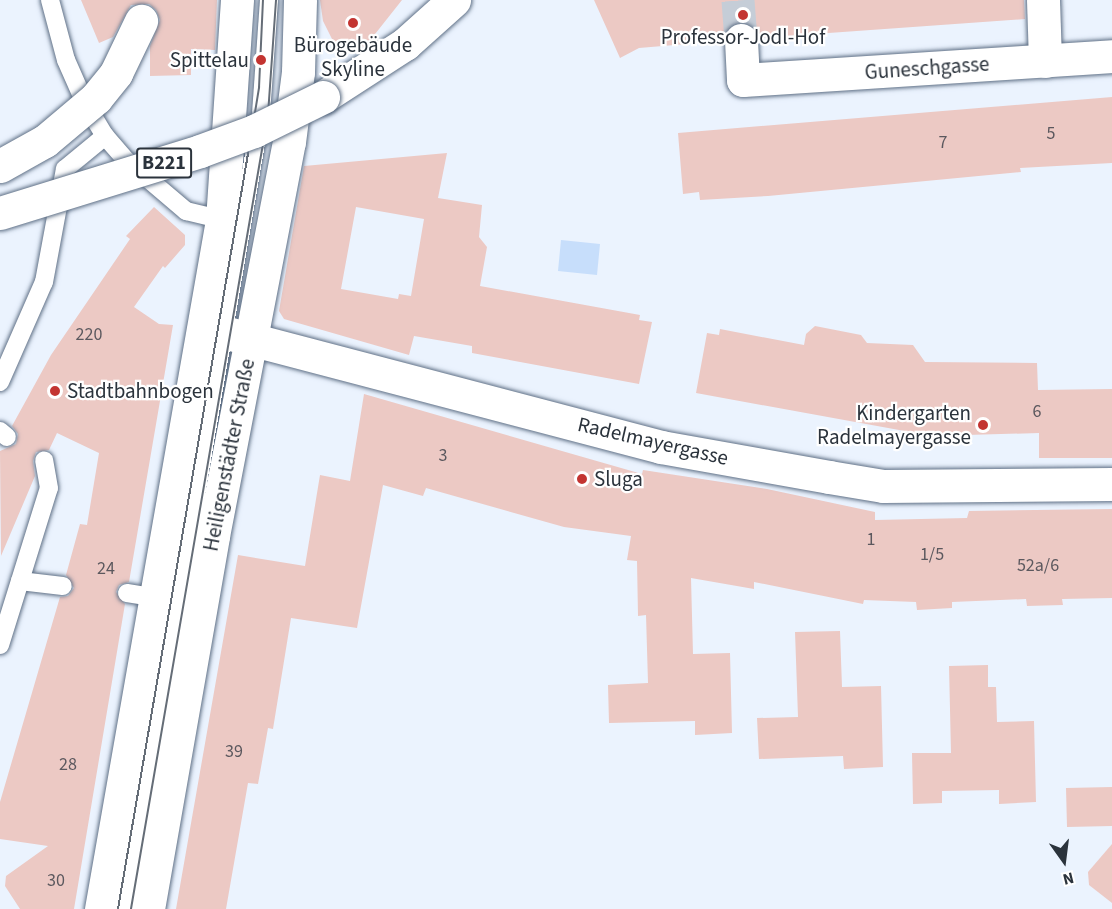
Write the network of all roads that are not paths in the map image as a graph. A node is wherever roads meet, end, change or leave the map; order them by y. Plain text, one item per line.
1 (50, 0) edge
2 (237, 0) edge
3 (269, 0) edge
4 (300, 0) edge
5 (454, 0) edge
6 (1043, 0) edge
7 (145, 10) edge
8 (741, 40) tunnel mouth
9 (1112, 56) edge
10 (1045, 61) junction
11 (105, 136) junction
12 (0, 166) edge
13 (0, 213) edge
14 (246, 224) junction
15 (227, 333) junction
16 (0, 382) edge
17 (44, 460) dead end
18 (1112, 484) edge
19 (20, 581) junction
20 (63, 586) dead end
21 (165, 600) junction
22 (0, 645) edge
23 (101, 909) edge
24 (125, 909) edge
25 (148, 909) edge

1 - 11 lane
2 - 14 main road, Heiligenstädter Straße
3 - 14 lane
4 - 14 main road, Heiligenstädter Straße
5 - 13 main road, B221, bridge
6 - 10 main road
7 - 12 main road, bridge
8 - 10 main road, Guneschgasse
9 - 10 main road, Guneschgasse
11 - 14 lane
11 - 16 lane
14 - 15 main road, Heiligenstädter Straße
14 - 15 main road, Heiligenstädter Straße
15 - 18 main road, Radelmayergasse
15 - 21 main road, Heiligenstädter Straße
15 - 21 main road, Heiligenstädter Straße
17 - 19 lane
19 - 20 lane
19 - 22 lane
21 - 23 main road, Heiligenstädter Straße
21 - 24 lane
21 - 25 main road, Heiligenstädter Straße

